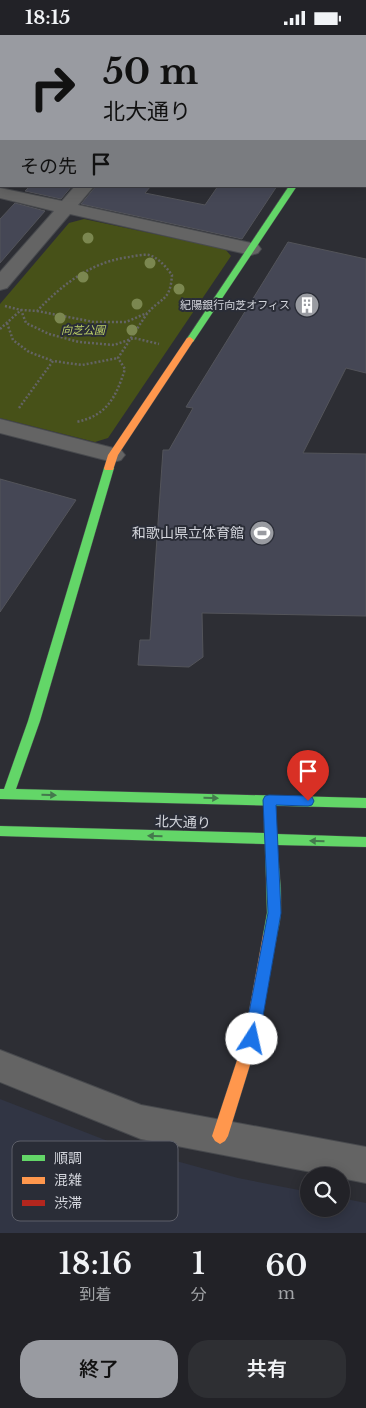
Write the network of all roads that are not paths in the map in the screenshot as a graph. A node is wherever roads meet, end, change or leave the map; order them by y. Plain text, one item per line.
1 (84, 187) edge
2 (292, 187) edge
3 (0, 193) edge
4 (68, 207) junction
5 (251, 249) junction
6 (0, 284) edge
7 (5, 419) edge
8 (113, 455) junction
9 (4, 794) edge
10 (269, 800) junction
11 (366, 803) edge
12 (0, 831) edge
13 (271, 839) junction
14 (366, 842) edge
15 (0, 1066) edge
16 (220, 1136) junction
17 (366, 1165) edge

1 - 4 street
2 - 5 street
3 - 4 street
4 - 5 street
4 - 6 street
5 - 8 street
7 - 8 street
8 - 9 street
9 -> 10 street, 北大通り
10 - 11 street, 北大通り
10 - 13 street
13 -> 12 street, 北大通り
14 -> 13 street, 北大通り
13 - 16 street
15 - 16 street
16 - 17 street

